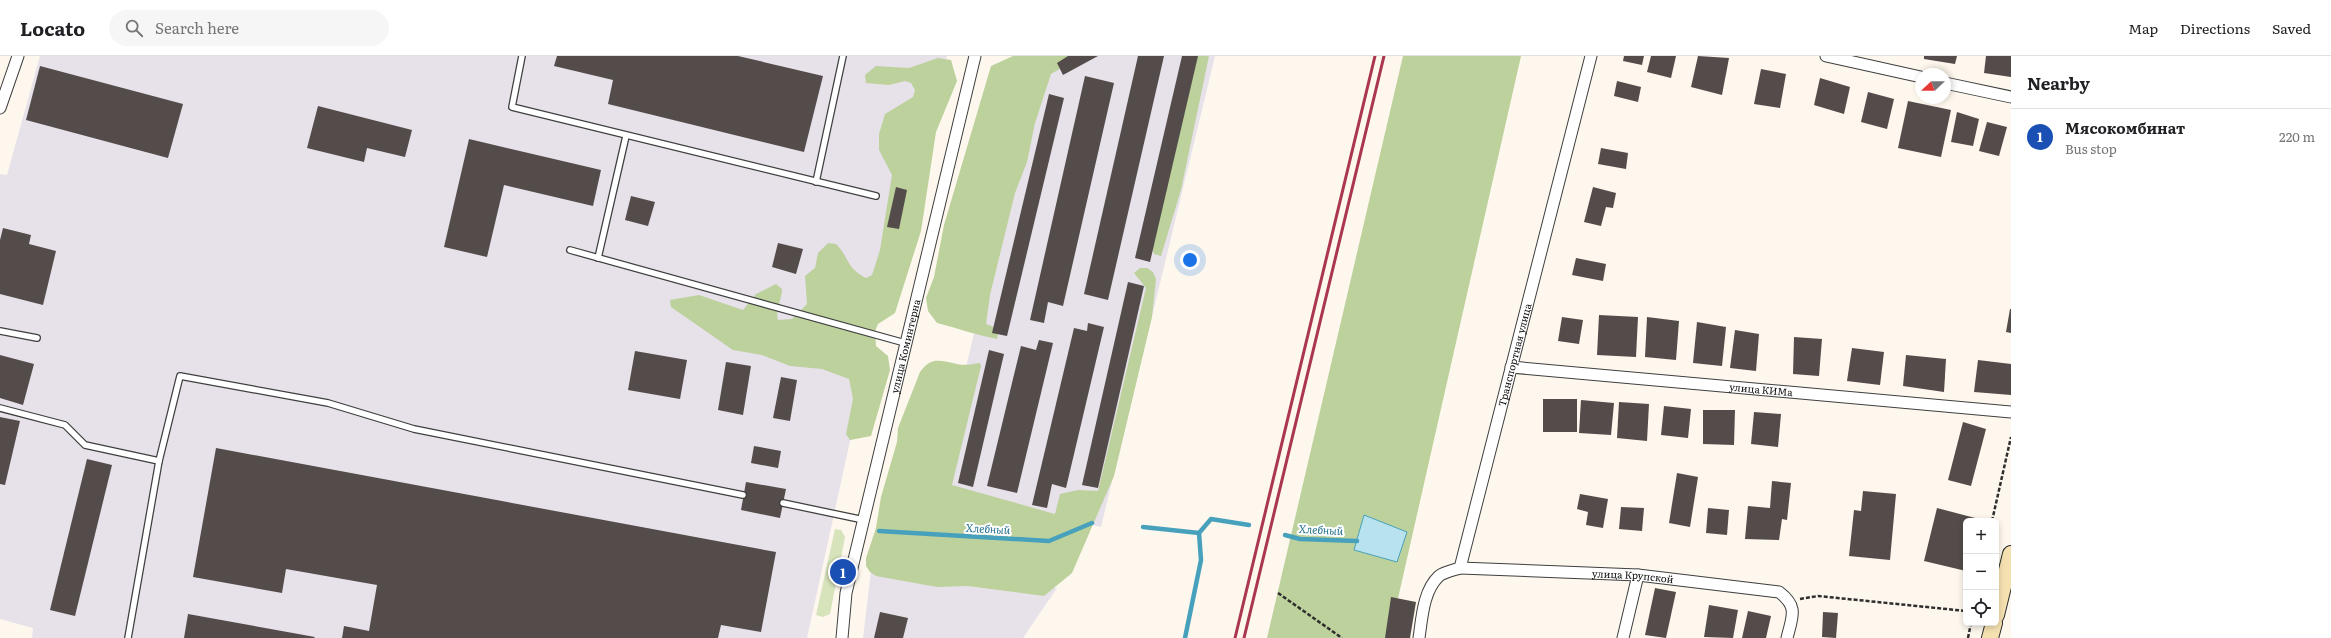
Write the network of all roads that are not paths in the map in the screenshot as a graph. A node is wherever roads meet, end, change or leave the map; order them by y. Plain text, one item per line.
1 (18, 56) edge
2 (522, 56) edge
3 (843, 56) edge
4 (975, 56) edge
5 (1591, 56) edge
6 (1826, 56) edge
7 (1915, 76) edge
8 (1951, 84) edge
9 (2011, 97) edge
10 (0, 108) edge
11 (626, 136) junction
12 (816, 182) junction
13 (876, 196) dead end
14 (570, 250) dead end
15 (598, 258) junction
16 (0, 331) edge
17 (37, 338) dead end
18 (905, 343) junction
19 (1510, 367) junction
20 (0, 408) edge
21 (2011, 412) edge
22 (159, 461) junction
23 (743, 495) dead end
24 (783, 503) dead end
25 (864, 520) junction
26 (2011, 554) edge
27 (1460, 568) junction
28 (1638, 575) junction
29 (2008, 582) edge
30 (1999, 607) edge
31 (1993, 626) edge
32 (128, 638) edge
33 (842, 638) edge
34 (1419, 638) edge
35 (1623, 638) edge
36 (1787, 638) edge
37 (1990, 638) edge

1 - 10 street
2 - 11 lane
3 - 12 lane
4 - 18 street, улица Коминтерна
5 - 19 street, Транспортная улица
6 - 7 street
8 - 9 street
11 - 12 lane
11 - 15 lane
12 - 13 lane
14 - 15 lane
15 - 18 lane
16 - 17 lane
18 - 25 street, улица Коминтерна
19 - 21 street, улица КИМа
19 - 27 street, Транспортная улица
20 - 22 lane
22 - 23 lane
22 - 32 lane
24 - 25 lane
25 - 33 street, улица Коминтерна
26 - 29 street
27 - 28 street, улица Крупской
27 - 34 street
28 - 35 street
28 - 36 street, улица Крупской
29 - 30 street
31 - 37 street

